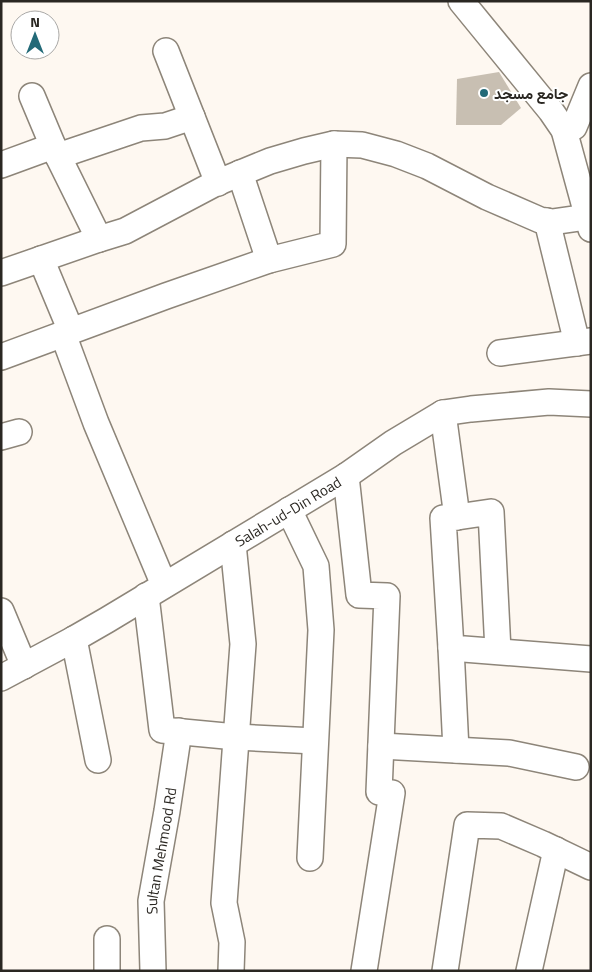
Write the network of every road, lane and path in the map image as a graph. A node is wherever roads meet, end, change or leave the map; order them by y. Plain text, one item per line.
1 (461, 1) edge
2 (166, 51) dead end
3 (591, 86) edge
4 (32, 96) dead end
5 (192, 117) junction
6 (564, 130) junction
7 (334, 144) junction
8 (55, 151) junction
9 (1, 165) edge
10 (229, 178) junction
11 (547, 221) junction
12 (589, 223) edge
13 (99, 239) junction
14 (41, 259) junction
15 (270, 260) junction
16 (1, 273) edge
17 (67, 333) junction
18 (584, 342) edge
19 (500, 353) dead end
20 (1, 357) edge
21 (591, 404) edge
22 (443, 413) junction
23 (346, 476) junction
24 (288, 510) junction
25 (457, 516) junction
26 (233, 544) junction
27 (155, 591) junction
28 (1, 611) edge
29 (74, 639) junction
30 (451, 648) junction
31 (498, 652) junction
32 (591, 659) edge
33 (24, 666) junction
34 (1, 678) edge
35 (179, 732) junction
36 (236, 737) junction
37 (315, 741) junction
38 (381, 746) junction
39 (456, 750) junction
40 (98, 760) dead end
41 (576, 767) dead end
42 (556, 850) junction
43 (310, 858) dead end
44 (591, 867) edge
45 (108, 939) dead end
46 (107, 971) edge
47 (153, 971) edge
48 (231, 971) edge
49 (364, 971) edge
50 (444, 971) edge
51 (529, 971) edge

1 - 6 street
2 - 5 street
3 - 6 street
4 - 8 street
5 - 8 street
5 - 10 street
6 - 12 street
7 - 10 street
7 - 11 street
7 - 15 street
8 - 9 street
8 - 13 street
10 - 13 street
10 - 15 street
11 - 12 street
11 - 18 street
13 - 14 street
14 - 16 street
14 - 17 street
15 - 17 street
17 - 20 street
17 - 27 street
18 - 19 street
21 - 22 street, Salah-ud-Din Road
22 - 23 street, Salah-ud-Din Road
22 - 25 street
23 - 24 street, Salah-ud-Din Road
23 - 38 street
24 - 26 street, Salah-ud-Din Road
24 - 37 street
25 - 30 street
25 - 31 street
26 - 27 street, Salah-ud-Din Road
26 - 36 street
27 - 29 street, Salah-ud-Din Road
27 - 35 street
28 - 33 street
29 - 33 street, Salah-ud-Din Road
29 - 40 street
30 - 31 street
30 - 39 street
31 - 32 street
33 - 34 street, Salah-ud-Din Road
35 - 36 street
35 - 47 street, Sultan Mehmood Rd
36 - 37 street
36 - 48 street
37 - 43 street
38 - 39 street
38 - 49 street
39 - 41 street
42 - 44 street
42 - 50 street
42 - 51 street
45 - 46 street

